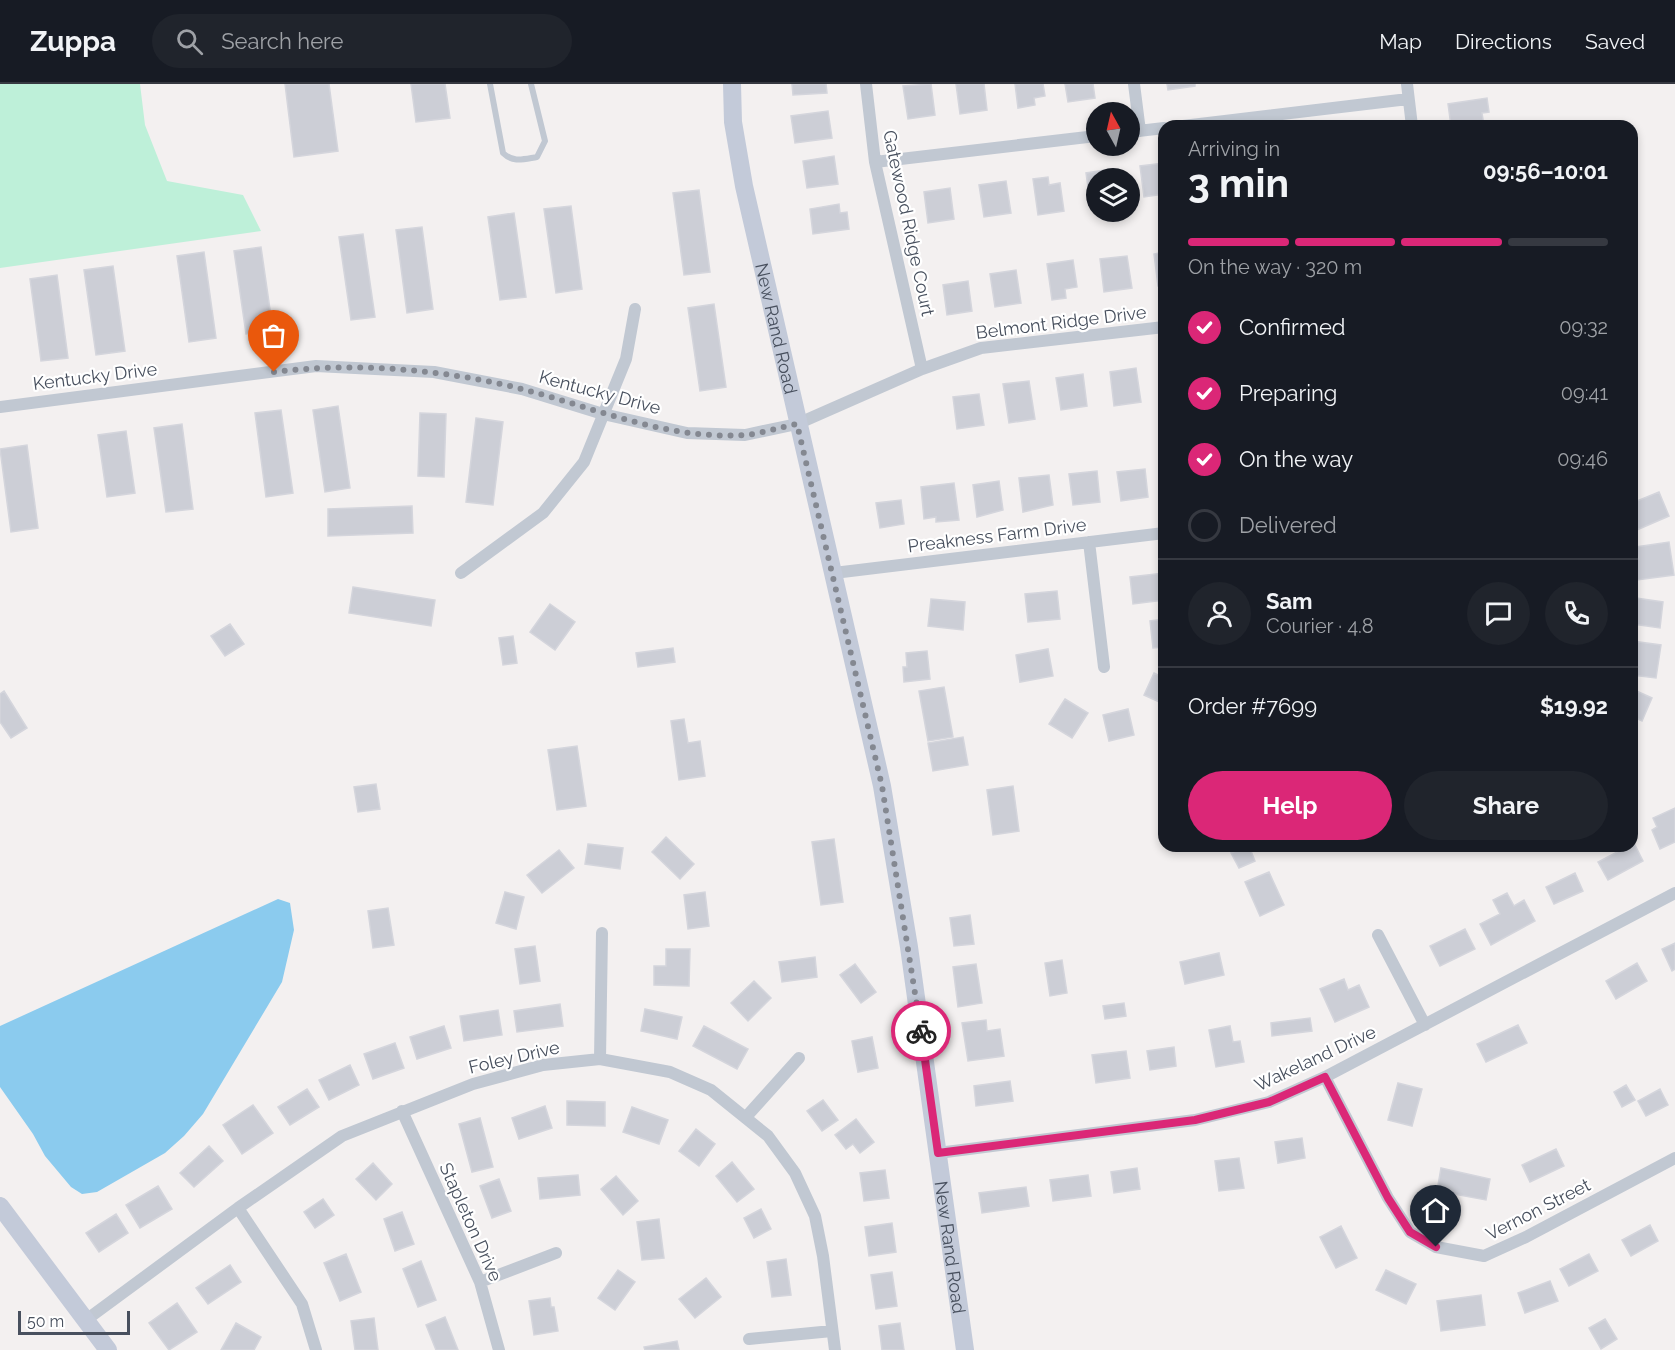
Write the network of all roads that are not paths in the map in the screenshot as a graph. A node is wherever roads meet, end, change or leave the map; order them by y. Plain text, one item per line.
1 (490, 84) edge
2 (531, 84) edge
3 (732, 84) edge
4 (866, 84) edge
5 (1134, 84) edge
6 (1407, 84) edge
7 (1408, 99) junction
8 (1134, 102) edge
9 (1233, 120) edge
10 (1411, 120) edge
11 (1158, 129) edge
12 (1140, 131) edge
13 (1086, 137) edge
14 (875, 162) junction
15 (635, 309) dead end
16 (1158, 328) edge
17 (922, 369) junction
18 (0, 407) edge
19 (603, 414) junction
20 (797, 424) junction
21 (1158, 534) edge
22 (1089, 542) junction
23 (461, 573) dead end
24 (834, 573) junction
25 (1104, 667) dead end
26 (1675, 893) edge
27 (602, 933) dead end
28 (1378, 935) dead end
29 (1425, 1025) junction
30 (800, 1058) dead end
31 (600, 1059) junction
32 (1325, 1077) junction
33 (402, 1111) junction
34 (746, 1117) junction
35 (938, 1153) junction
36 (1675, 1158) edge
37 (0, 1206) edge
38 (238, 1208) junction
39 (556, 1253) dead end
40 (480, 1282) junction
41 (86, 1320) junction
42 (832, 1331) junction
43 (749, 1339) dead end
44 (108, 1350) edge
45 (316, 1350) edge
46 (499, 1350) edge
47 (834, 1350) edge
48 (966, 1350) edge

1 - 2 lane
3 - 20 street, New Rand Road
4 - 14 street, Gatewood Ridge Court
5 - 8 street
6 - 7 street
7 - 9 street
7 - 10 street
11 - 12 street
13 - 14 street
14 - 17 street, Gatewood Ridge Court
15 - 19 street
16 - 17 street, Belmont Ridge Drive
17 - 20 street, Belmont Ridge Drive
18 - 19 street, Kentucky Drive
19 - 20 street, Kentucky Drive
19 - 23 street
20 - 24 street, New Rand Road
21 - 22 street, Preakness Farm Drive
22 - 24 street, Preakness Farm Drive
22 - 25 street
24 - 35 street, New Rand Road
26 - 29 street, Wakeland Drive
27 - 31 street
28 - 29 street
29 - 32 street, Wakeland Drive
30 - 34 street
31 - 33 street, Foley Drive
31 - 34 street, Foley Drive
32 - 35 street, Wakeland Drive
32 - 36 street, Vernon Street
33 - 38 street, Foley Drive
33 - 40 street, Stapleton Drive
34 - 42 street, Foley Drive
35 - 48 street, New Rand Road
37 - 41 street
38 - 41 street, Foley Drive
38 - 45 street
39 - 40 street
40 - 46 street, Stapleton Drive
41 - 44 street
42 - 43 street
42 - 47 street, Foley Drive

